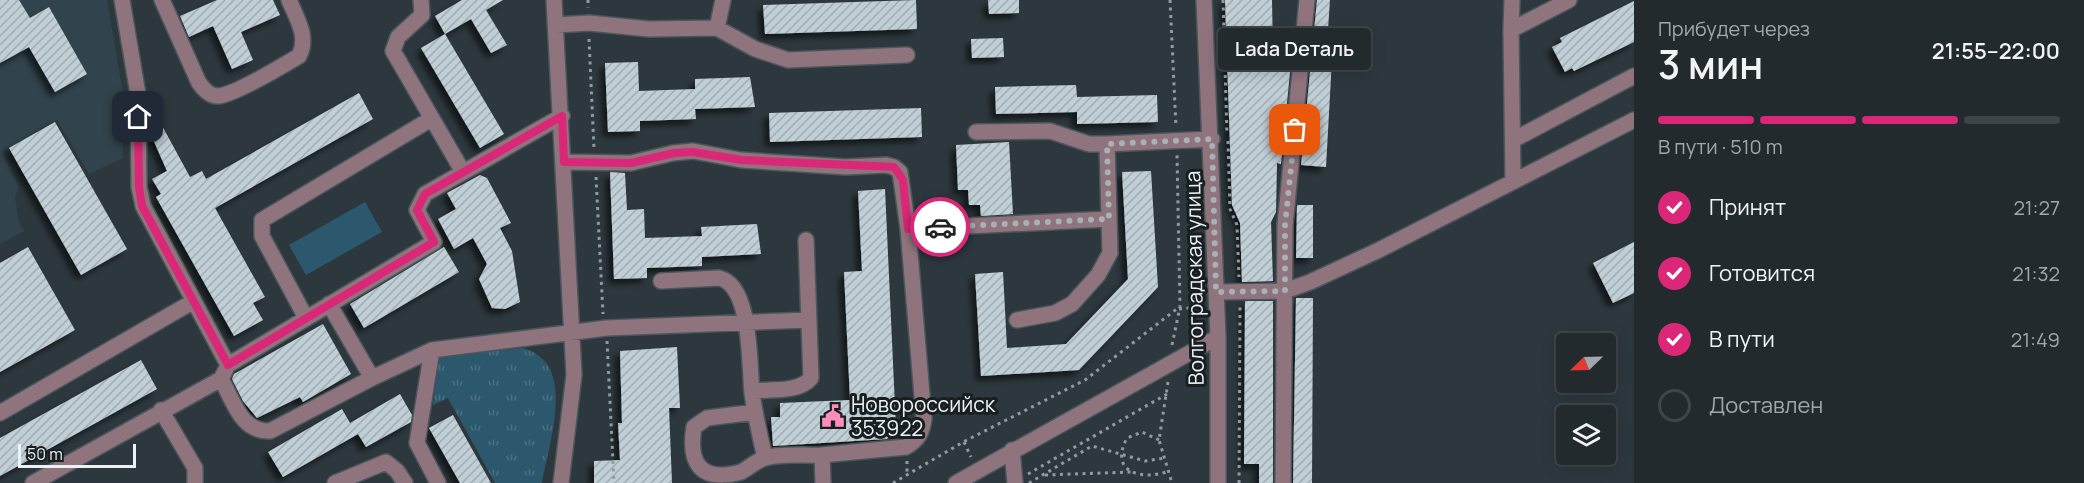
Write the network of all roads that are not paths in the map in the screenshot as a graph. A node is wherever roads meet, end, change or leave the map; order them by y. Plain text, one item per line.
1 (122, 0) edge
2 (162, 0) edge
3 (289, 0) edge
4 (421, 0) edge
5 (554, 0) edge
6 (723, 0) edge
7 (1204, 0) edge
8 (1307, 0) edge
9 (1512, 0) edge
10 (1569, 0) edge
11 (556, 25) junction
12 (717, 28) junction
13 (1511, 30) junction
14 (907, 55) dead end
15 (1634, 76) edge
16 (562, 116) junction
17 (431, 119) junction
18 (1634, 120) edge
19 (976, 132) dead end
20 (1212, 139) junction
21 (1513, 140) junction
22 (1107, 144) junction
23 (564, 162) junction
24 (463, 172) junction
25 (1513, 182) junction
26 (1109, 219) junction
27 (908, 229) junction
28 (806, 240) dead end
29 (661, 281) dead end
30 (1285, 291) junction
31 (1216, 292) junction
32 (194, 301) junction
33 (329, 304) junction
34 (306, 318) junction
35 (809, 320) junction
36 (1017, 320) dead end
37 (747, 323) junction
38 (572, 331) junction
39 (1218, 337) junction
40 (432, 350) junction
41 (224, 372) junction
42 (372, 378) junction
43 (752, 391) junction
44 (162, 410) junction
45 (755, 412) junction
46 (0, 413) edge
47 (1012, 450) junction
48 (822, 455) junction
49 (765, 458) junction
50 (1020, 482) edge
51 (33, 483) edge
52 (195, 483) edge
53 (335, 483) edge
54 (405, 483) edge
55 (438, 483) edge
56 (561, 483) edge
57 (823, 483) edge
58 (956, 483) edge
59 (1218, 483) edge
60 (1283, 483) edge

1 - 32 street
2 - 3 street
4 - 17 street
5 - 11 street
6 - 12 street
7 - 20 street, Волгоградская улица
8 - 30 street
9 - 13 street
10 - 13 street
11 - 12 street
11 - 16 street
12 - 14 street
13 - 21 street
15 - 21 street
16 - 23 street
16 - 24 street
17 - 24 street
17 - 34 street
18 - 25 street
19 - 22 street
20 - 22 street
20 - 31 street, Волгоградская улица
21 - 25 street
22 - 26 street
23 - 27 street
23 - 38 street
24 - 33 street
25 - 30 street
26 - 27 street
26 - 36 street
27 - 48 street
28 - 35 street
29 - 37 street
30 - 31 street
30 - 60 street
31 - 39 street, Волгоградская улица
32 - 41 street
32 - 46 street
33 - 34 street
33 - 42 street
34 - 41 street
35 - 37 street
35 - 43 street
37 - 38 street
37 - 43 street
38 - 40 street
38 - 56 street
39 - 47 street
39 - 59 street, Волгоградская улица
40 - 42 street
40 - 55 street
41 - 42 street
41 - 44 street
43 - 45 street
44 - 51 street
44 - 52 street
45 - 49 street
45 - 49 street
47 - 50 street
47 - 58 street
48 - 49 street
48 - 57 street
53 - 54 street

